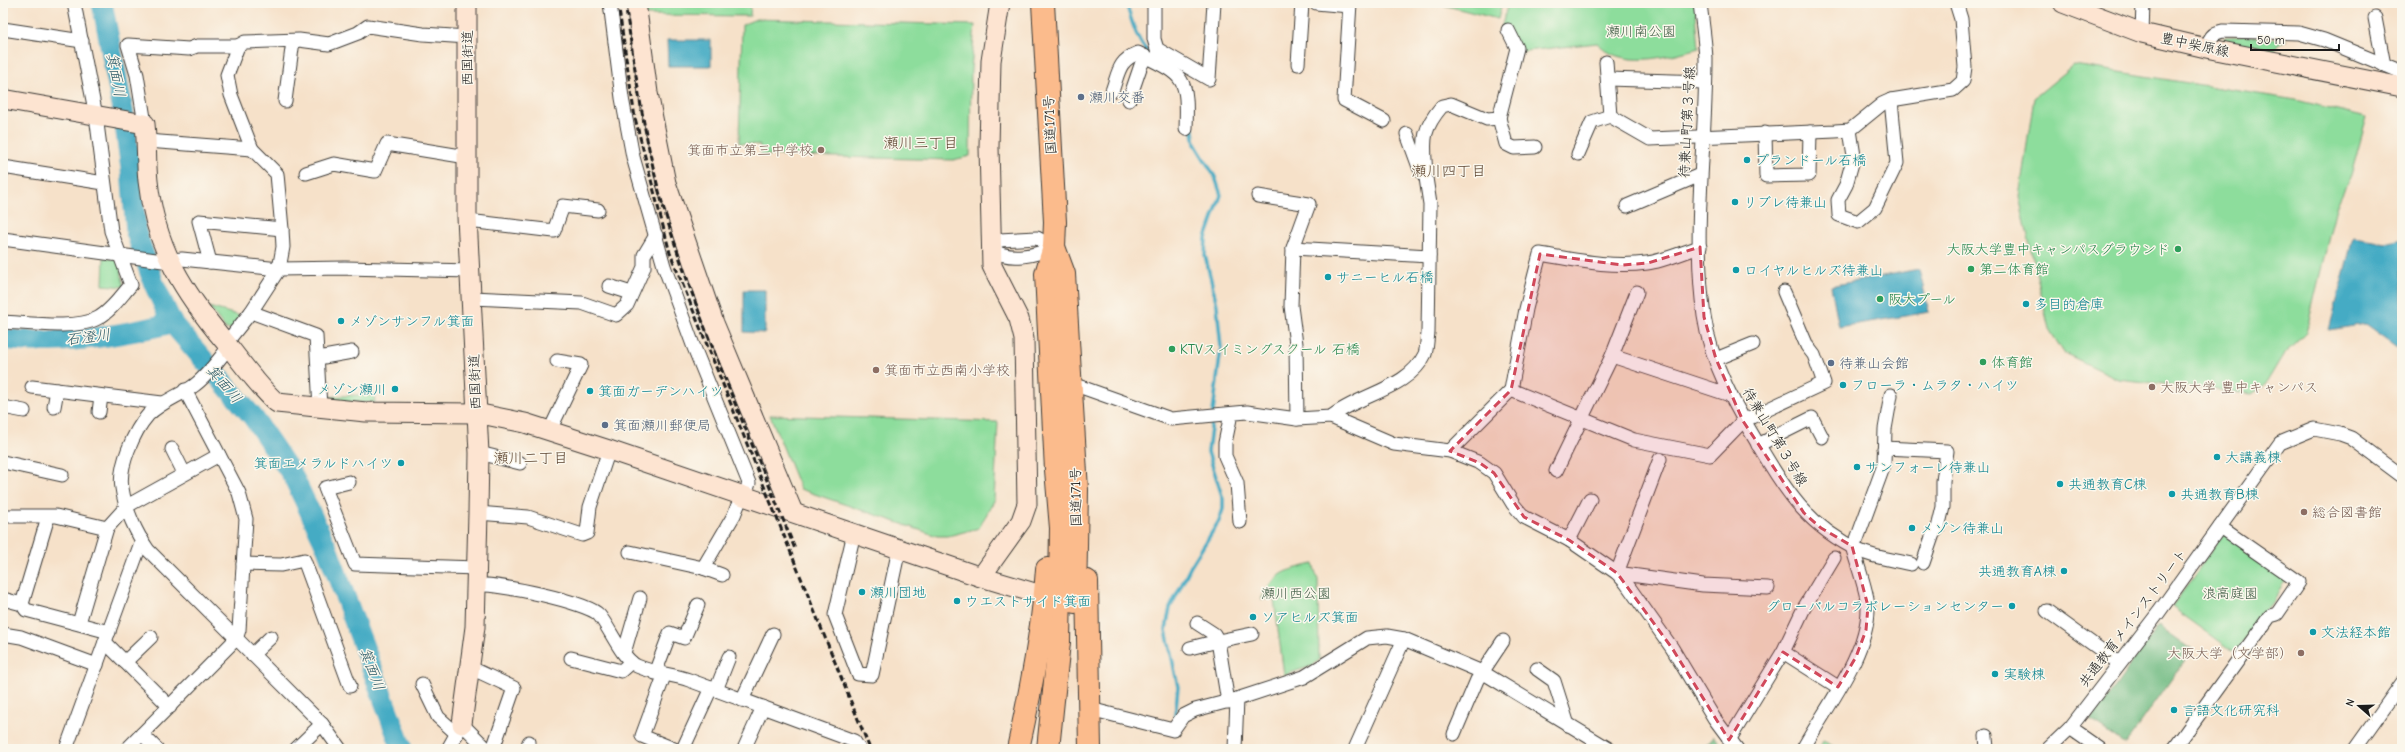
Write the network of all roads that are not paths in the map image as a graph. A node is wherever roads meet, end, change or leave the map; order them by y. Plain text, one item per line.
1 (74, 3) edge
2 (467, 3) edge
3 (610, 3) edge
4 (636, 3) edge
5 (1000, 3) edge
6 (1043, 3) edge
7 (1154, 3) edge
8 (1214, 3) edge
9 (1302, 3) edge
10 (1316, 3) edge
11 (1700, 3) edge
12 (1956, 3) edge
13 (2143, 3) edge
14 (1350, 4) edge
15 (2068, 4) edge
16 (2374, 18) dead end
17 (3, 29) edge
18 (1508, 30) dead end
19 (2142, 33) junction
20 (467, 38) junction
21 (82, 41) junction
22 (293, 41) junction
23 (238, 46) junction
24 (2206, 48) junction
25 (1153, 55) junction
26 (1606, 62) dead end
27 (1298, 64) dead end
28 (2384, 65) junction
29 (2402, 72) edge
30 (1608, 79) junction
31 (1706, 82) junction
32 (2402, 87) edge
33 (1112, 91) dead end
34 (3, 99) edge
35 (1129, 100) dead end
36 (1891, 100) junction
37 (285, 101) dead end
38 (1610, 116) junction
39 (100, 117) junction
40 (1499, 118) junction
41 (1384, 121) dead end
42 (144, 129) junction
43 (1186, 129) dead end
44 (1850, 130) junction
45 (1810, 132) junction
46 (1765, 133) junction
47 (1407, 134) dead end
48 (1702, 138) junction
49 (1535, 147) dead end
50 (252, 148) junction
51 (1578, 154) dead end
52 (467, 157) junction
53 (3, 168) edge
54 (306, 173) dead end
55 (1700, 175) junction
56 (1426, 178) junction
57 (104, 183) junction
58 (1258, 196) dead end
59 (1627, 206) dead end
60 (598, 210) dead end
61 (468, 222) junction
62 (282, 229) junction
63 (656, 235) junction
64 (3, 239) edge
65 (1054, 247) junction
66 (1700, 247) junction
67 (1293, 248) junction
68 (992, 250) junction
69 (1429, 256) junction
70 (122, 257) junction
71 (166, 261) junction
72 (210, 262) junction
73 (279, 269) junction
74 (471, 271) junction
75 (609, 286) dead end
76 (1637, 292) dead end
77 (1784, 292) dead end
78 (631, 293) junction
79 (473, 298) junction
80 (251, 312) junction
81 (3, 322) edge
82 (1753, 344) dead end
83 (227, 348) junction
84 (352, 352) dead end
85 (1612, 356) junction
86 (318, 358) junction
87 (1716, 359) junction
88 (557, 361) dead end
89 (32, 387) dead end
90 (1071, 387) junction
91 (57, 390) junction
92 (185, 390) junction
93 (1511, 390) junction
94 (1730, 395) junction
95 (1892, 395) dead end
96 (101, 396) junction
97 (162, 403) junction
98 (3, 407) edge
99 (54, 407) dead end
100 (320, 408) junction
101 (24, 411) dead end
102 (99, 412) dead end
103 (476, 413) junction
104 (1231, 414) junction
105 (1331, 417) junction
106 (1296, 419) junction
107 (1580, 420) junction
108 (1743, 421) junction
109 (550, 430) junction
110 (1822, 437) dead end
111 (1758, 445) junction
112 (1884, 448) junction
113 (172, 449) dead end
114 (609, 450) junction
115 (1450, 451) junction
116 (478, 453) junction
117 (219, 455) junction
118 (1660, 459) dead end
119 (520, 463) dead end
120 (6, 465) edge
121 (1056, 470) junction
122 (1556, 471) dead end
123 (184, 473) junction
124 (62, 475) dead end
125 (2402, 476) edge
126 (349, 482) dead end
127 (743, 496) junction
128 (1590, 499) dead end
129 (1078, 504) junction
130 (127, 506) junction
131 (793, 512) junction
132 (478, 513) junction
133 (3, 516) edge
134 (48, 517) junction
135 (1240, 522) dead end
136 (2220, 527) junction
137 (107, 528) junction
138 (854, 533) junction
139 (142, 540) junction
140 (1570, 540) junction
141 (1852, 546) junction
142 (899, 548) junction
143 (630, 552) dead end
144 (1834, 558) dead end
145 (243, 564) junction
146 (703, 568) junction
147 (1617, 573) junction
148 (722, 575) dead end
149 (477, 576) junction
150 (981, 577) junction
151 (1768, 588) dead end
152 (1045, 596) junction
153 (640, 598) dead end
154 (3, 599) edge
155 (22, 604) junction
156 (698, 605) dead end
157 (2047, 610) dead end
158 (79, 623) junction
159 (1197, 623) dead end
160 (3, 634) edge
161 (773, 634) dead end
162 (1252, 634) dead end
163 (107, 637) junction
164 (152, 637) dead end
165 (271, 637) dead end
166 (236, 639) junction
167 (1404, 639) junction
168 (1503, 640) dead end
169 (1218, 641) junction
170 (1190, 648) dead end
171 (1783, 652) junction
172 (252, 655) junction
173 (628, 657) junction
174 (729, 657) dead end
175 (125, 662) junction
176 (576, 662) dead end
177 (2120, 664) junction
178 (97, 665) junction
179 (471, 668) junction
180 (1537, 669) dead end
181 (1482, 672) junction
182 (659, 674) junction
183 (2402, 683) edge
184 (422, 684) dead end
185 (350, 686) dead end
186 (1838, 687) junction
187 (713, 689) junction
188 (742, 700) junction
189 (1233, 700) junction
190 (170, 707) junction
191 (763, 707) junction
192 (1090, 709) junction
193 (322, 724) junction
194 (1568, 725) junction
195 (2070, 728) junction
196 (459, 729) junction
197 (142, 734) junction
198 (1454, 734) dead end
199 (1986, 736) dead end
200 (1733, 744) edge
201 (66, 749) edge
202 (127, 749) edge
203 (157, 749) edge
204 (296, 749) edge
205 (340, 749) edge
206 (448, 749) edge
207 (487, 749) edge
208 (493, 749) edge
209 (674, 749) edge
210 (683, 749) edge
211 (744, 749) edge
212 (858, 749) edge
213 (1018, 749) edge
214 (1048, 749) edge
215 (1062, 749) edge
216 (1090, 749) edge
217 (1235, 749) edge
218 (1355, 749) edge
219 (1609, 749) edge
220 (1802, 749) edge
221 (1987, 749) edge
222 (2048, 749) edge
223 (2100, 749) edge
224 (2174, 749) edge
225 (2355, 749) edge

1 - 21 street
2 - 20 street, 西国街道
3 - 63 street
4 - 131 street
5 - 68 street
6 - 65 highway, 国道171号
7 - 25 street
8 - 25 street
9 - 27 street
10 - 14 street
11 - 31 street, 待兼山町第３号線
12 - 36 street
13 - 19 street
14 - 41 street
15 - 19 street, 豊中柴原線
16 - 28 street
17 - 21 street
18 - 40 street
19 - 24 street, 豊中柴原線
20 - 22 street
20 - 52 street, 西国街道
21 - 39 street
22 - 23 street
22 - 37 street
23 - 42 street
23 - 50 street
24 - 28 street
24 - 32 street, 豊中柴原線
25 - 33 street
25 - 35 street
25 - 43 street
26 - 30 street
28 - 29 street
30 - 31 street
30 - 38 street
31 - 48 street, 待兼山町第３号線
34 - 39 street
36 - 44 street
36 - 44 street
38 - 48 street
38 - 51 street
39 - 42 street
39 - 57 street
40 - 49 street
40 - 56 street
42 - 50 street
42 - 71 street
44 - 45 street
45 - 46 street
45 - 46 street
46 - 48 street
47 - 56 street
48 - 55 street, 待兼山町第３号線
50 - 62 street
52 - 54 street
52 - 61 street, 西国街道
53 - 57 street
55 - 59 street
55 - 66 street, 待兼山町第３号線
56 - 69 street
57 - 70 street
58 - 67 street
60 - 61 street
61 - 74 street, 西国街道
62 - 72 street
62 - 73 street
63 - 78 street
63 - 127 street
64 - 70 street
65 - 68 street
65 - 90 highway, 国道171号
65 - 121 highway, 国道171号
66 - 87 street, 待兼山町第３号線
66 - 93 street
67 - 69 street
67 - 106 street
68 - 150 street
69 - 105 street
70 - 71 street
70 - 81 street
71 - 72 street
71 - 83 street
72 - 73 street
73 - 74 street
73 - 80 street
74 - 79 street, 西国街道
75 - 78 street
76 - 85 street
77 - 108 street
78 - 79 street
79 - 103 street, 西国街道
80 - 83 street
80 - 86 street
82 - 87 street
83 - 92 street
83 - 100 street
84 - 86 street
85 - 94 street
85 - 107 street
86 - 100 street
87 - 94 street, 待兼山町第３号線
88 - 109 street
89 - 91 street
90 - 104 street
90 - 129 highway, 国道171号
91 - 96 street
91 - 99 street
92 - 97 street
92 - 117 street
93 - 107 street
93 - 115 street
94 - 108 street, 待兼山町第３号線
95 - 112 street
96 - 97 street
96 - 102 street
97 - 130 street
98 - 101 street
100 - 103 street
103 - 109 street
103 - 116 street, 西国街道
104 - 106 street
104 - 135 street
105 - 106 street
105 - 115 street
107 - 108 street
107 - 122 street
108 - 111 street, 待兼山町第３号線
109 - 114 street
110 - 111 street
111 - 141 street, 待兼山町第３号線
112 - 141 street
112 - 141 street, 待兼山町第３号線
113 - 123 street
114 - 127 street
114 - 132 street
115 - 140 street
116 - 119 street
116 - 132 street, 西国街道
117 - 123 street
117 - 145 street
118 - 147 street
120 - 124 street
121 - 152 highway
121 - 214 highway, 国道171号
123 - 130 street
125 - 136 street, 共通教育メインストリート
126 - 149 street
127 - 131 street
127 - 146 street
128 - 140 street
129 - 192 highway
129 - 215 highway, 国道171号
130 - 137 street
130 - 139 street
131 - 138 street
132 - 149 street, 西国街道
133 - 134 street
134 - 137 street
134 - 155 street
136 - 177 street, 共通教育メインストリート
136 - 224 street
137 - 158 street
138 - 142 street
138 - 142 street
139 - 163 street
139 - 166 street
140 - 147 street
141 - 186 street
142 - 150 street
143 - 146 street
144 - 171 street
145 - 166 street
145 - 185 street
146 - 148 street
147 - 151 street
147 - 200 street
149 - 173 street
149 - 179 street, 西国街道
150 - 152 street
152 - 213 highway
153 - 173 street
154 - 155 street
155 - 158 street
156 - 182 street
157 - 177 street
158 - 163 street
159 - 169 street
160 - 178 street
161 - 188 street
162 - 169 street
163 - 175 street
163 - 178 street
164 - 175 street
165 - 172 street
166 - 172 street
166 - 190 street
167 - 181 street
167 - 189 street
167 - 218 street
168 - 181 street
169 - 170 street
169 - 189 street
171 - 186 street
171 - 200 street
172 - 193 street
173 - 176 street
173 - 182 street
174 - 187 street
175 - 190 street
177 - 195 street, 共通教育メインストリート
178 - 201 street
179 - 196 street, 西国街道
179 - 208 street
180 - 194 street
181 - 194 street
181 - 198 street
182 - 187 street
182 - 209 street
183 - 225 street
184 - 196 street
186 - 220 street
187 - 188 street
187 - 210 street
188 - 191 street
189 - 192 street
189 - 217 street
190 - 197 street
191 - 211 street
191 - 212 street
192 - 216 highway
193 - 204 street
193 - 205 street
194 - 219 street
195 - 222 street, 共通教育メインストリート
195 - 223 street
196 - 206 street
196 - 207 street
197 - 202 street
197 - 203 street
199 - 221 street

